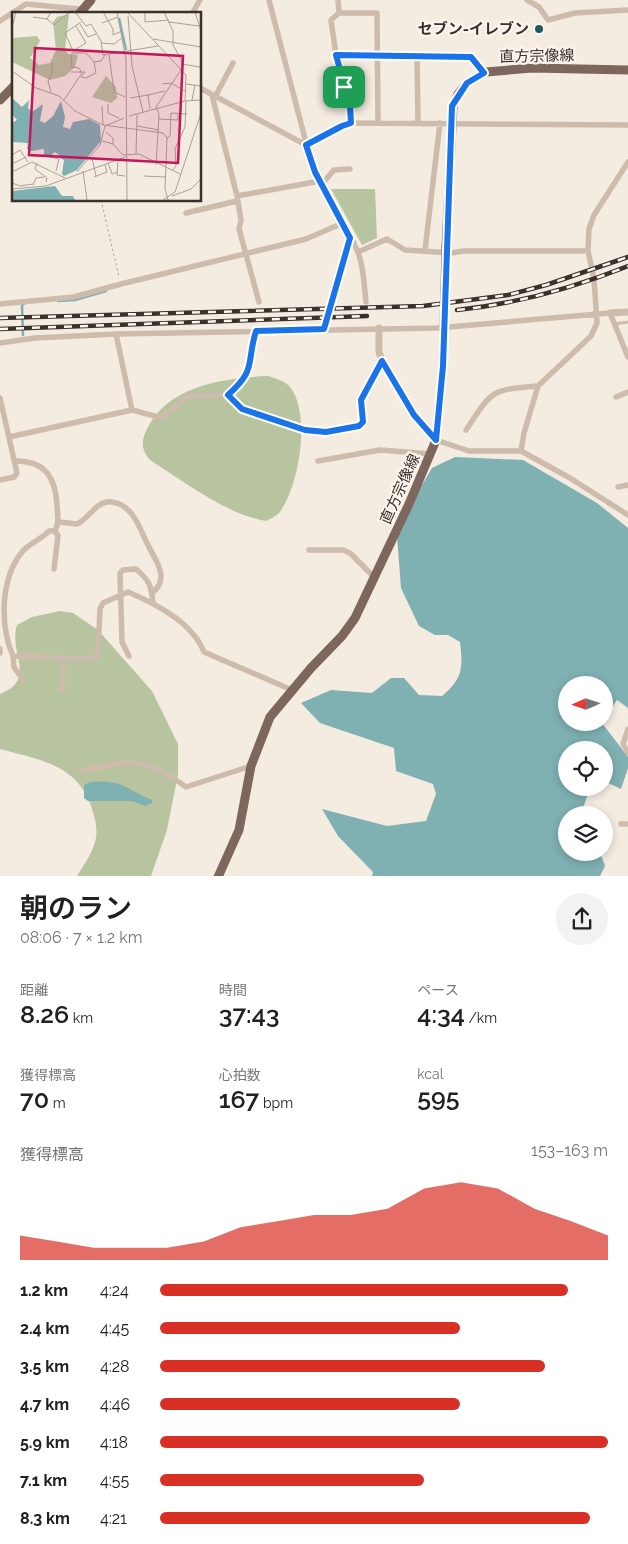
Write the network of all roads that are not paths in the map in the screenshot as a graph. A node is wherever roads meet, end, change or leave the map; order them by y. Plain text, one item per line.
1 (91, 0) edge
2 (200, 0) edge
3 (269, 0) edge
4 (338, 0) edge
5 (528, 0) edge
6 (48, 2) edge
7 (628, 10) edge
8 (13, 12) edge
9 (79, 12) edge
10 (83, 12) edge
11 (193, 12) edge
12 (12, 13) edge
13 (339, 13) junction
14 (0, 20) edge
15 (336, 55) junction
16 (378, 56) junction
17 (417, 56) junction
18 (234, 63) dead end
19 (628, 70) edge
20 (484, 73) junction
21 (12, 88) edge
22 (201, 89) edge
23 (214, 96) junction
24 (0, 100) edge
25 (351, 123) junction
26 (378, 123) junction
27 (418, 123) junction
28 (440, 123) junction
29 (451, 123) junction
30 (628, 125) edge
31 (306, 145) junction
32 (628, 162) edge
33 (350, 170) dead end
34 (321, 182) junction
35 (237, 199) junction
36 (186, 213) dead end
37 (342, 223) junction
38 (350, 238) junction
39 (426, 250) junction
40 (588, 251) junction
41 (358, 252) junction
42 (246, 253) junction
43 (259, 302) dead end
44 (331, 302) road end
45 (366, 302) dead end
46 (0, 304) edge
47 (628, 312) edge
48 (610, 313) junction
49 (597, 314) junction
50 (628, 322) edge
51 (614, 324) junction
52 (379, 328) junction
53 (256, 331) junction
54 (116, 334) junction
55 (0, 343) edge
56 (628, 356) edge
57 (382, 361) junction
58 (538, 386) junction
59 (628, 392) edge
60 (616, 397) dead end
61 (0, 398) edge
62 (132, 410) junction
63 (305, 430) road end
64 (466, 430) dead end
65 (9, 437) junction
66 (436, 440) junction
67 (521, 451) junction
68 (431, 454) junction
69 (14, 461) junction
70 (318, 461) dead end
71 (0, 480) edge
72 (628, 485) edge
73 (618, 487) dead end
74 (628, 508) edge
75 (620, 509) junction
76 (628, 515) edge
77 (59, 522) junction
78 (55, 531) junction
79 (308, 550) dead end
80 (54, 569) dead end
81 (375, 578) junction
82 (152, 593) junction
83 (121, 595) junction
84 (153, 603) junction
85 (14, 656) junction
86 (129, 656) dead end
87 (62, 658) junction
88 (23, 680) dead end
89 (62, 690) dead end
90 (292, 690) junction
91 (628, 732) edge
92 (628, 753) edge
93 (252, 766) junction
94 (82, 771) dead end
95 (621, 824) dead end
96 (628, 824) edge
97 (218, 876) edge

1 - 10 main road
2 - 11 street
3 - 31 street
4 - 13 street
5 - 7 street
6 - 8 street
6 - 9 street
12 - 14 street
13 - 15 street
13 - 16 street
15 - 16 street
15 - 25 street
16 - 17 street
16 - 26 street
17 - 20 street
17 - 27 street
18 - 23 street
19 - 20 main road, 直方宗像線
20 - 29 main road, 直方宗像線
21 - 24 main road
22 - 23 street
23 - 31 street
23 - 35 street
25 - 26 street
25 - 31 street
26 - 27 street
27 - 28 street
28 - 29 street
28 - 39 street
29 - 30 street
29 - 66 main road, 直方宗像線, bridge
31 - 34 street
32 - 40 street
33 - 34 street
34 - 35 street
34 - 37 street
35 - 36 street
35 - 42 street
37 - 38 street
37 - 42 street
38 - 41 street
38 - 44 street
39 - 40 street
39 - 41 street
40 - 49 street
41 - 45 street
42 - 43 street
42 - 46 street
47 - 48 street
48 - 49 street
48 - 51 street
49 - 52 street
49 - 58 street
50 - 51 lane
51 - 56 street
52 - 53 street
52 - 57 street
53 - 54 street
53 - 62 street
54 - 55 street
54 - 62 street
57 - 63 street
57 - 66 street
58 - 64 street
58 - 67 street
59 - 60 street
61 - 65 street
62 - 65 street
65 - 69 street
66 - 67 street
66 - 68 main road, 直方宗像線
67 - 75 street
68 - 70 street
68 - 81 main road, 直方宗像線
69 - 71 street
69 - 77 street
72 - 73 street
74 - 75 street
75 - 76 street
77 - 78 street
77 - 82 street
78 - 80 street
78 - 85 street
79 - 81 street
81 - 90 main road, 直方宗像線
82 - 83 street
82 - 84 street
83 - 84 street
83 - 86 street
83 - 87 street
84 - 90 street
85 - 87 street
85 - 88 street
87 - 89 street
90 - 93 main road, 直方宗像線
91 - 92 street
93 - 94 street
93 - 97 main road, 直方宗像線
95 - 96 street

